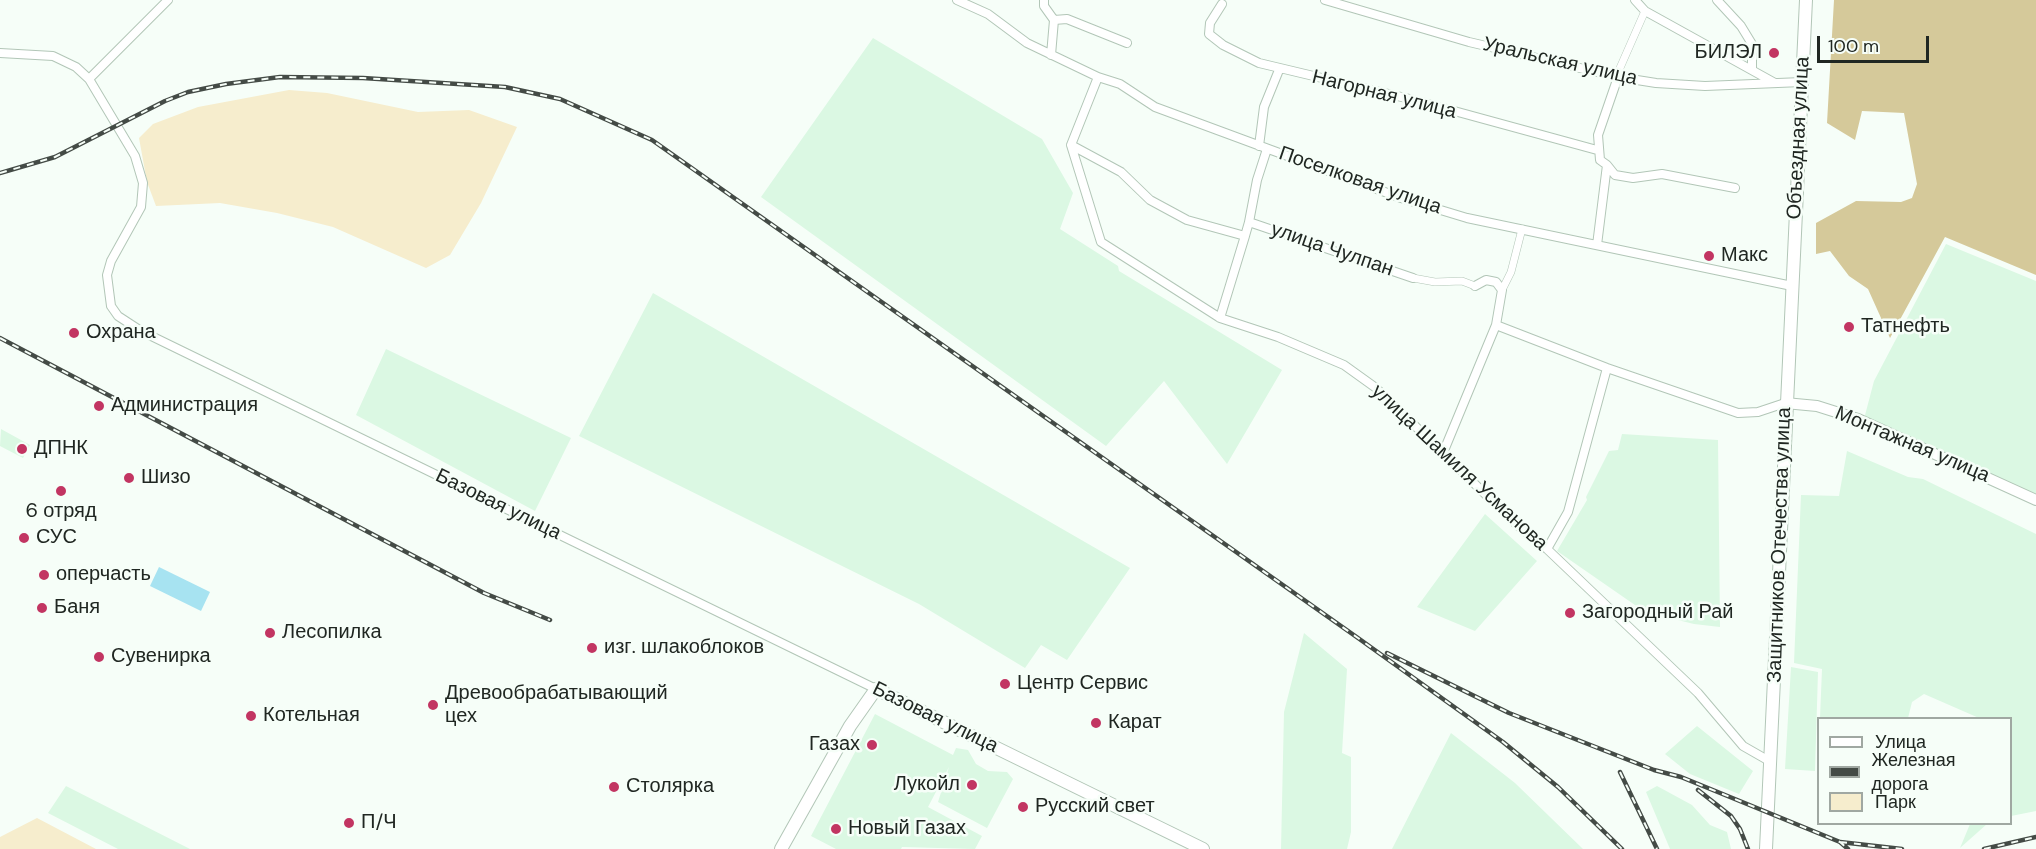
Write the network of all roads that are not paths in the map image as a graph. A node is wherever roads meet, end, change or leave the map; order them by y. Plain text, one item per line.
1 (168, 0) edge
2 (957, 0) edge
3 (1044, 0) edge
4 (1325, 0) edge
5 (1635, 0) edge
6 (1717, 0) edge
7 (1806, 0) edge
8 (1221, 1) edge
9 (1645, 11) junction
10 (1054, 20) junction
11 (1127, 43) dead end
12 (0, 53) edge
13 (1051, 55) junction
14 (1752, 68) junction
15 (1279, 70) junction
16 (1098, 77) junction
17 (1617, 77) junction
18 (89, 79) junction
19 (1802, 82) junction
20 (1775, 83) junction
21 (1071, 145) junction
22 (1263, 147) junction
23 (1597, 150) junction
24 (1606, 165) junction
25 (1735, 188) dead end
26 (1249, 222) junction
27 (1522, 229) junction
28 (1245, 236) junction
29 (1794, 240) joint
30 (1597, 245) junction
31 (1413, 278) joint
32 (1475, 286) joint
33 (1792, 286) junction
34 (1502, 290) junction
35 (1220, 318) junction
36 (1496, 325) junction
37 (1607, 368) junction
38 (1785, 403) junction
39 (1443, 453) junction
40 (2036, 500) edge
41 (1547, 549) junction
42 (876, 689) junction
43 (1771, 762) junction
44 (781, 849) edge
45 (1203, 849) edge
46 (1766, 849) edge

1 - 18 street
2 - 13 street, Поселковая улица
3 - 10 street
4 - 17 street, Уральская улица
5 - 9 street
6 - 14 street
7 - 19 main road, Объездная улица
8 - 15 street, Нагорная улица
9 - 14 street
9 - 17 street
10 - 11 street
10 - 13 street
12 - 18 street, Базовая улица
13 - 16 street, Поселковая улица
14 - 20 street
15 - 22 street
15 - 23 street, Нагорная улица
16 - 21 street
16 - 22 street, Поселковая улица
17 - 20 street, Уральская улица
17 - 23 street
18 - 42 street, Базовая улица
19 - 20 street, Уральская улица
19 - 29 main road, Объездная улица
21 - 28 street, улица Чулпан
21 - 35 street, улица Шамиля Усманова
22 - 26 street
22 - 27 street, Поселковая улица
23 - 24 street
24 - 25 street
24 - 30 street
26 - 28 street, улица Чулпан
26 - 31 street, улица Чулпан
27 - 30 street, Поселковая улица
27 - 34 street
28 - 35 street
29 - 33 main road, Защитников Отечества улица
30 - 33 street, Поселковая улица
31 - 32 street
32 - 34 street
33 - 38 main road, Защитников Отечества улица
34 - 36 street
35 - 39 street, улица Шамиля Усманова
36 - 37 street
36 - 39 street
37 - 38 street
37 - 41 street
38 - 40 street, Монтажная улица
38 - 43 main road, Защитников Отечества улица
39 - 41 street, улица Шамиля Усманова
41 - 43 street, улица Шамиля Усманова
42 - 44 main road
42 - 45 main road, Базовая улица
43 - 46 main road, Защитников Отечества улица

